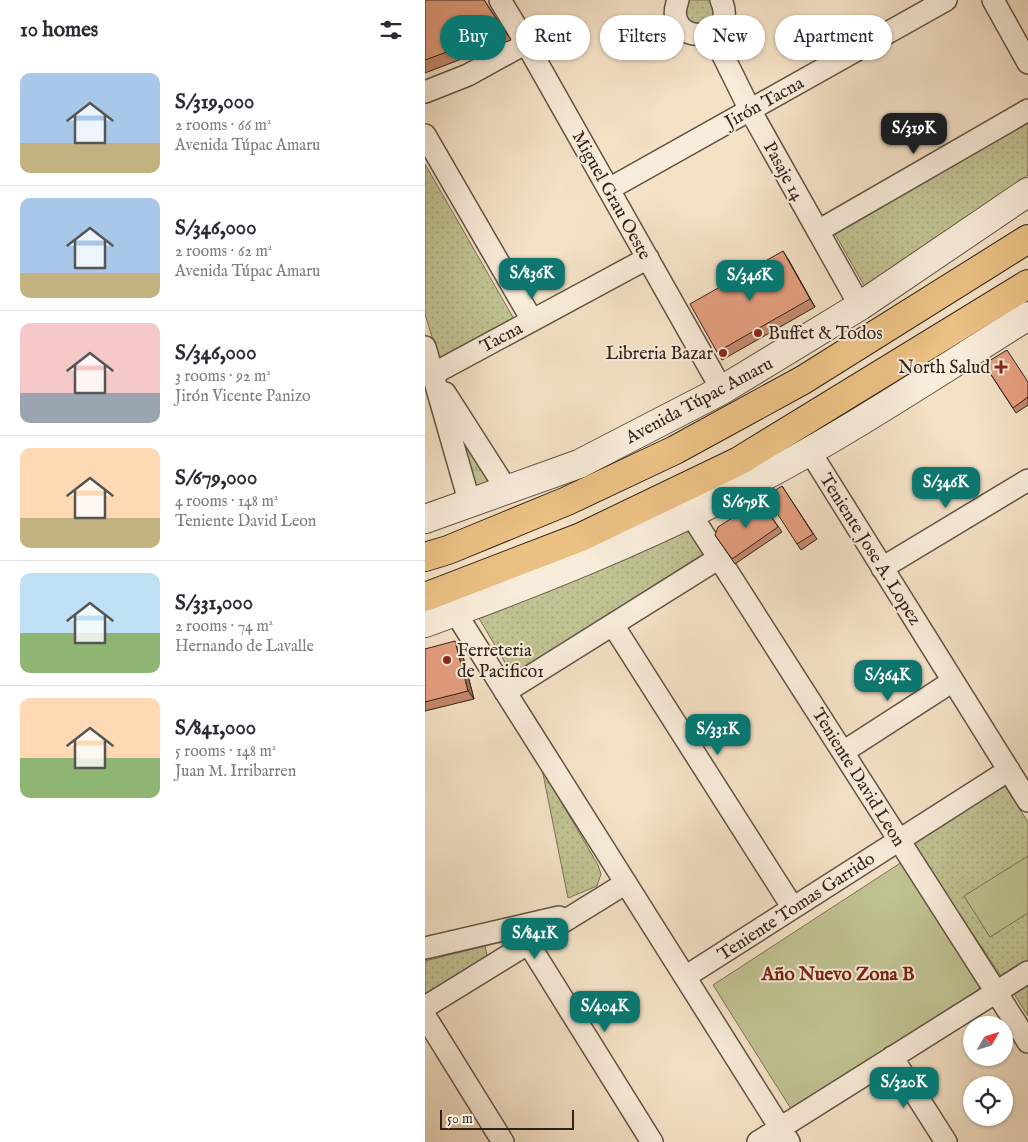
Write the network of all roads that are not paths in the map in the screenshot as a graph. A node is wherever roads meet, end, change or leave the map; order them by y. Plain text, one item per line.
1 (499, 0) edge
2 (678, 0) edge
3 (721, 0) edge
4 (946, 0) edge
5 (993, 0) edge
6 (724, 15) edge
7 (516, 27) edge
8 (694, 35) edge
9 (516, 50) edge
10 (536, 60) edge
11 (725, 60) edge
12 (1028, 63) edge
13 (425, 92) edge
14 (750, 110) junction
15 (1028, 110) edge
16 (425, 135) edge
17 (609, 189) junction
18 (1028, 192) edge
19 (818, 231) junction
20 (1027, 242) edge
21 (648, 258) junction
22 (1028, 284) edge
23 (860, 306) junction
24 (1028, 316) edge
25 (531, 320) junction
26 (425, 347) edge
27 (433, 374) junction
28 (722, 390) junction
29 (809, 450) junction
30 (1028, 480) edge
31 (507, 490) junction
32 (470, 504) junction
33 (690, 513) junction
34 (425, 519) edge
35 (425, 557) edge
36 (719, 558) junction
37 (882, 568) junction
38 (425, 597) edge
39 (455, 612) junction
40 (425, 623) edge
41 (613, 625) junction
42 (953, 682) junction
43 (505, 692) junction
44 (843, 752) junction
45 (1009, 770) junction
46 (1028, 801) edge
47 (899, 840) junction
48 (626, 883) junction
49 (793, 908) junction
50 (576, 914) junction
51 (528, 943) junction
52 (425, 948) edge
53 (1028, 972) edge
54 (685, 977) junction
55 (996, 992) junction
56 (425, 1007) edge
57 (425, 1016) edge
58 (1028, 1042) edge
59 (892, 1057) junction
60 (785, 1135) edge
61 (503, 1142) edge
62 (652, 1142) edge
63 (757, 1142) edge
64 (946, 1142) edge

1 - 7 street, Miguel Grau Oeste
2 - 8 street
3 - 6 street
4 - 14 street, Jirón Tacna
5 - 12 street
9 - 13 street
10 - 17 street, Miguel Grau Oeste
11 - 14 street, Pasaje 14
14 - 17 street, Jirón Tacna
14 - 19 street, Pasaje 14
15 - 19 street
16 - 25 street
17 - 21 street, Miguel Grau Oeste
18 - 23 street, Avenida Túpac Amaru
19 - 23 street, Pasaje 14
20 - 35 highway, Avenida Túpac Amaru
21 - 25 street, Tacna
21 - 28 street, Miguel Grau Oeste
22 - 38 highway
23 - 28 street, Avenida Túpac Amaru
24 - 29 street
25 - 27 street, Tacna
26 - 27 street
27 - 31 street
27 - 32 street
28 - 31 street, Avenida Túpac Amaru
29 - 33 street
29 - 37 street, Teniente Jose A. Lopez
30 - 37 street
31 - 32 street, Avenida Túpac Amaru
32 - 34 street, Avenida Túpac Amaru
33 - 36 street, Teniente David Leon
33 - 39 street
36 - 41 street
36 - 44 street, Teniente David Leon
37 - 42 street, Teniente Jose A. Lopez
39 - 40 street
39 - 43 street
41 - 43 street
41 - 49 street
42 - 44 street
42 - 45 street, Teniente Jose A. Lopez
43 - 48 street
44 - 47 street, Teniente David Leon
45 - 46 street, Teniente Jose A. Lopez
45 - 47 street, Teniente Tomas Garrido
47 - 49 street, Teniente Tomas Garrido
47 - 55 street, Teniente David Leon
48 - 50 street
48 - 54 street
49 - 54 street, Teniente Tomas Garrido
50 - 51 street
50 - 52 street
51 - 56 street
51 - 62 street
53 - 55 street
54 - 60 street
55 - 58 street, Teniente David Leon
55 - 59 street
57 - 61 street
59 - 60 street
59 - 64 street
60 - 63 street

